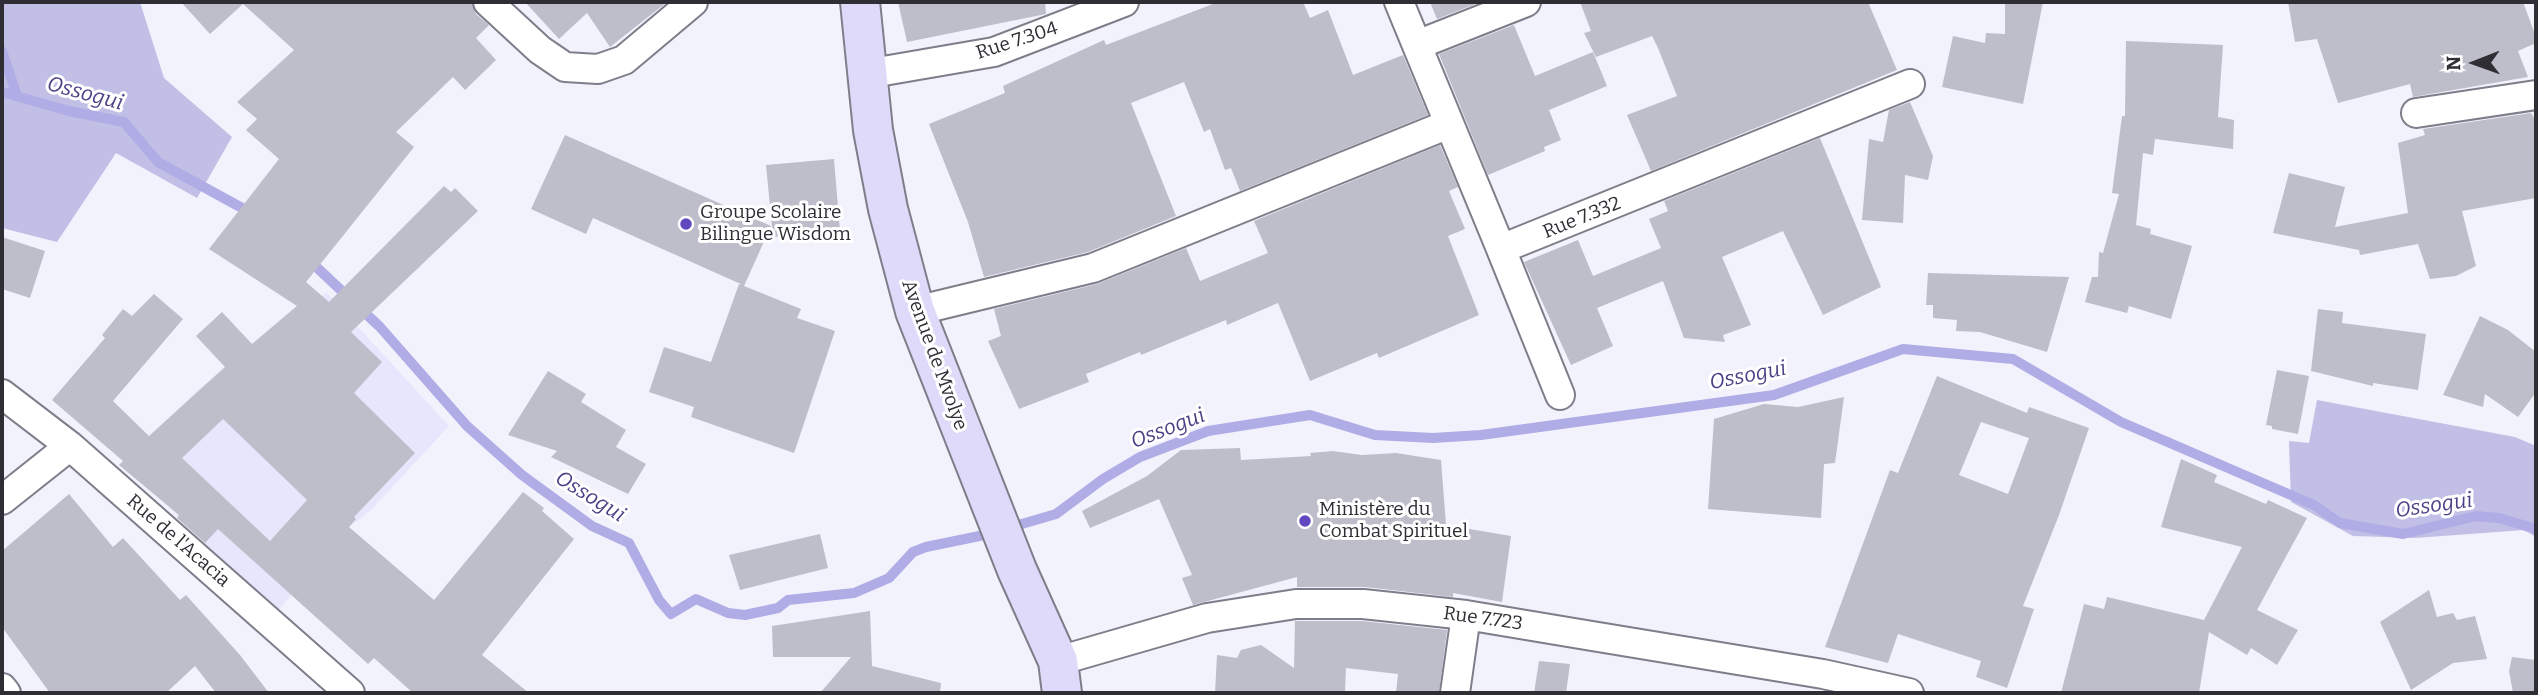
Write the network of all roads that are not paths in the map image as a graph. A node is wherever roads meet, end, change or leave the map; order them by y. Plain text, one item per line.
1 (488, 2) edge
2 (693, 2) edge
3 (860, 2) edge
4 (1124, 2) edge
5 (1399, 2) edge
6 (1526, 2) edge
7 (1417, 45) junction
8 (866, 74) junction
9 (1910, 84) dead end
10 (2536, 95) edge
11 (2416, 113) dead end
12 (1449, 124) junction
13 (1501, 249) junction
14 (915, 311) junction
15 (2, 394) edge
16 (1560, 395) dead end
17 (70, 446) junction
18 (2, 500) edge
19 (1466, 615) junction
20 (1060, 677) edge
21 (2, 688) edge
22 (332, 688) edge
23 (6, 693) edge
24 (1455, 693) edge
25 (1909, 693) edge

1 - 2 street
3 - 8 main road, Avenue de Mvolye
4 - 8 street, Rue 7.304
5 - 7 street
6 - 7 street
7 - 12 street
8 - 14 main road, Avenue de Mvolye
9 - 13 street, Rue 7.332
10 - 11 street
12 - 13 street
12 - 14 street
13 - 16 street
14 - 20 main road, Avenue de Mvolye
15 - 17 street, Rue de l'Acacia
17 - 18 street
17 - 22 street, Rue de l'Acacia
19 - 20 street, Rue 7.723
19 - 24 street
19 - 25 street, Rue 7.723
21 - 23 street

